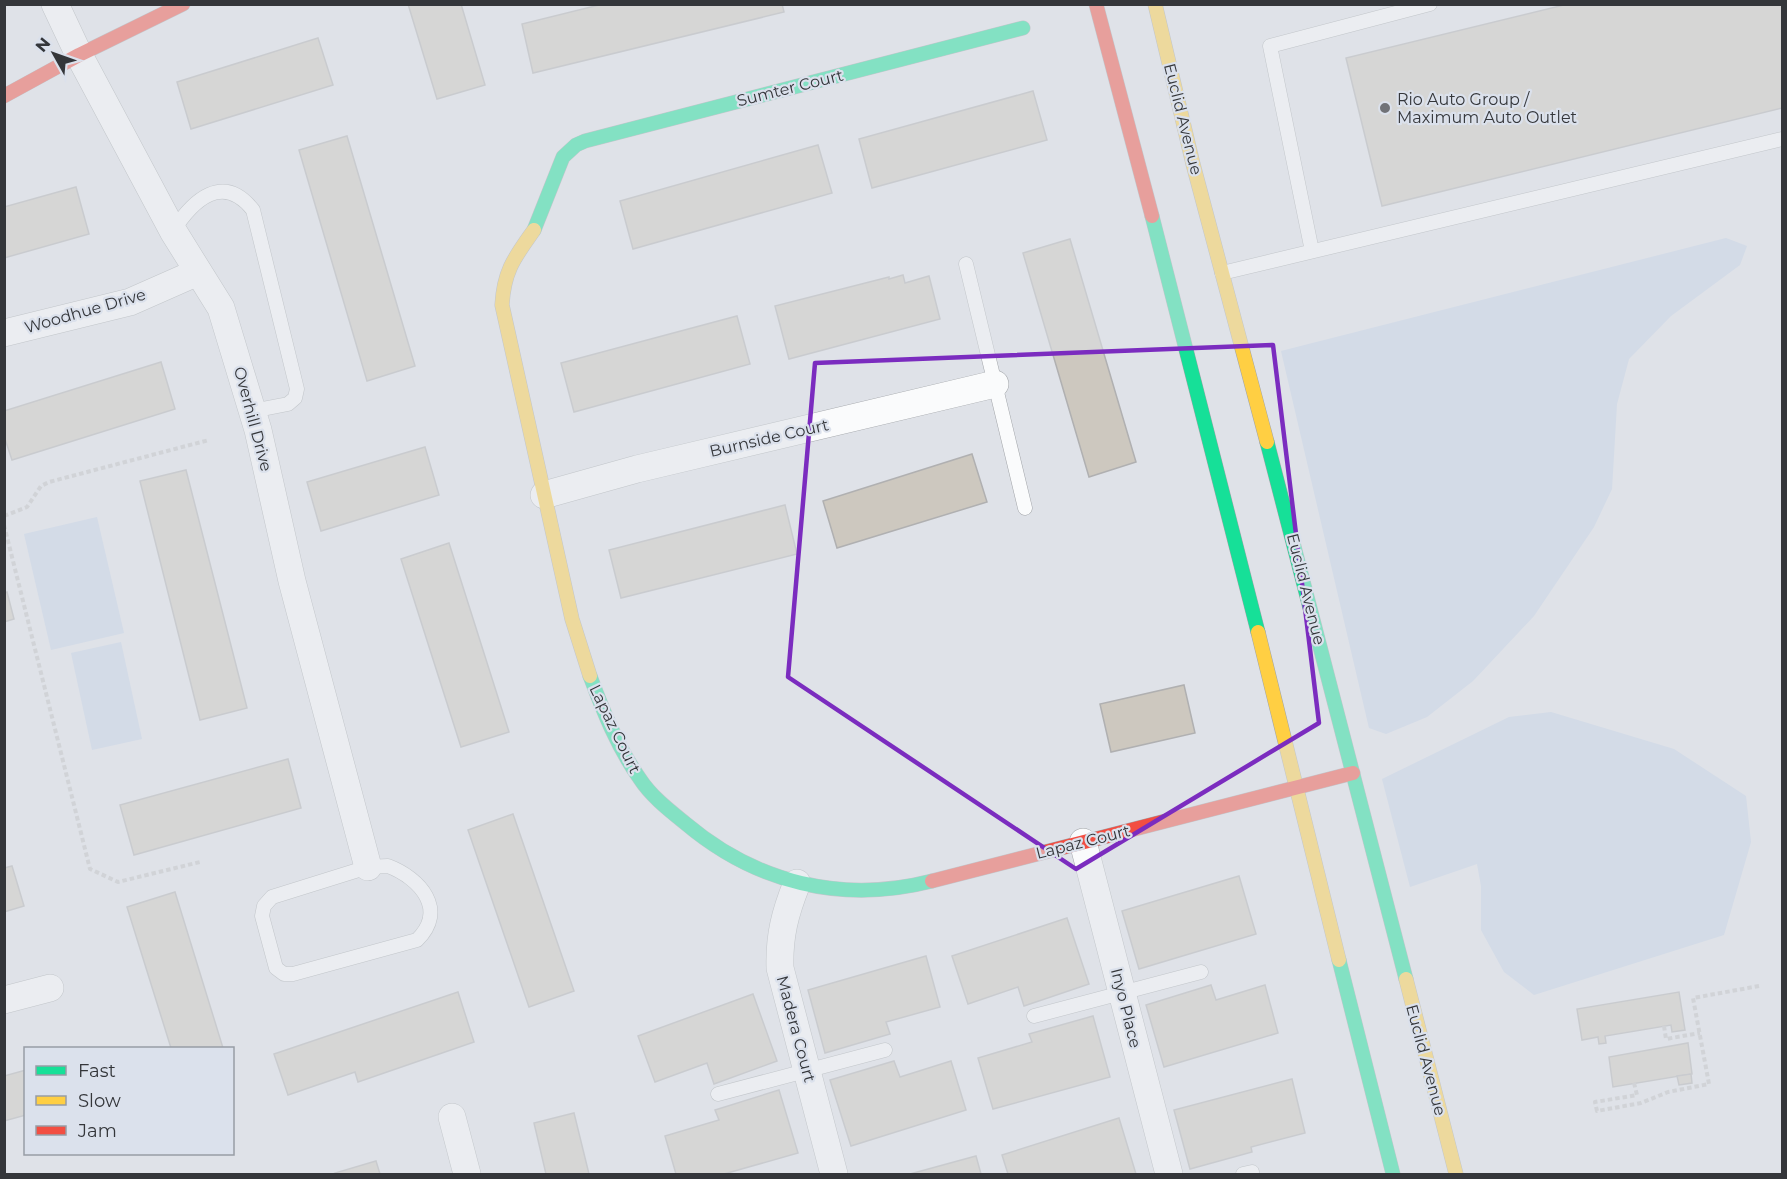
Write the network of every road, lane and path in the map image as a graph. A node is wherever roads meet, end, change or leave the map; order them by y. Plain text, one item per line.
1 (55, 4) edge
2 (183, 4) edge
3 (1096, 4) edge
4 (1155, 4) edge
5 (1430, 4) edge
6 (1023, 28) dead end
7 (80, 55) junction
8 (4, 96) edge
9 (1782, 139) edge
10 (563, 157) joint
11 (173, 231) junction
12 (1312, 251) junction
13 (966, 264) dead end
14 (198, 272) junction
15 (1222, 273) junction
16 (4, 333) edge
17 (995, 384) junction
18 (252, 411) junction
19 (208, 440) dead end
20 (544, 495) junction
21 (1025, 508) dead end
22 (4, 516) edge
23 (4, 525) edge
24 (1353, 773) junction
25 (1296, 788) junction
26 (1083, 842) junction
27 (200, 862) dead end
28 (368, 867) junction
29 (797, 883) junction
30 (1200, 972) dead end
31 (1759, 986) dead end
32 (50, 988) dead end
33 (1122, 992) junction
34 (4, 1000) edge
35 (1034, 1016) dead end
36 (1664, 1026) dead end
37 (1700, 1033) junction
38 (885, 1050) dead end
39 (808, 1071) junction
40 (1634, 1083) dead end
41 (718, 1094) dead end
42 (452, 1117) dead end
43 (467, 1174) edge
44 (834, 1174) edge
45 (1169, 1174) edge
46 (1393, 1174) edge
47 (1456, 1174) edge

1 - 7 street, Overhill Drive
2 - 7 main road
3 - 25 main road
4 - 15 main road, Euclid Avenue
5 - 12 lane
6 - 10 main road, Sumter Court
7 - 8 main road
7 - 11 street, Overhill Drive
9 - 12 lane
10 - 20 main road, Lapaz Court
11 - 14 street, Overhill Drive
11 - 18 lane
12 - 15 lane
13 - 17 lane
14 - 16 street, Woodhue Drive
14 - 18 street, Overhill Drive
15 - 24 main road, Euclid Avenue
17 - 20 street, Burnside Court
17 - 21 lane
18 - 28 street, Overhill Drive
19 - 22 path
20 - 29 main road, Lapaz Court
23 - 27 path
24 - 25 main road, Lapaz Court
24 - 47 main road, Euclid Avenue
25 - 26 main road, Lapaz Court
25 - 46 main road
26 - 29 main road, Lapaz Court
26 - 33 street, Inyo Place
28 - 28 lane
29 - 39 street, Madera Court
30 - 33 lane
31 - 37 path
32 - 34 street
33 - 35 lane
33 - 45 street, Inyo Place
36 - 37 path
37 - 40 path
38 - 39 lane
39 - 41 lane
39 - 44 street, Madera Court
42 - 43 street

